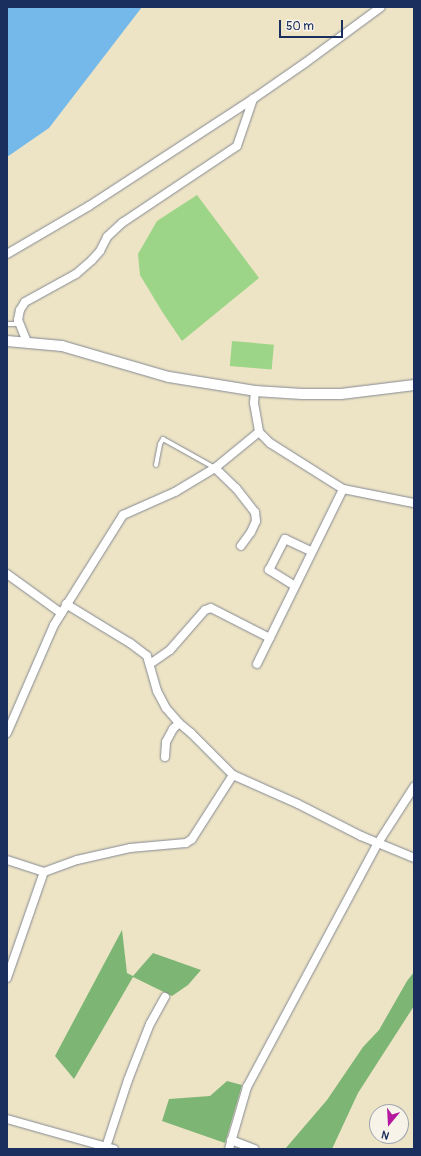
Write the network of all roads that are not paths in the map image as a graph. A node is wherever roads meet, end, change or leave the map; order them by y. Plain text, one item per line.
1 (381, 7) edge
2 (253, 99) junction
3 (7, 254) edge
4 (7, 324) edge
5 (20, 324) junction
6 (7, 341) edge
7 (28, 342) junction
8 (414, 385) edge
9 (255, 391) junction
10 (258, 432) junction
11 (156, 465) dead end
12 (215, 468) junction
13 (343, 489) junction
14 (414, 503) edge
15 (241, 546) dead end
16 (311, 551) junction
17 (7, 574) edge
18 (295, 586) junction
19 (66, 604) junction
20 (60, 613) junction
21 (270, 638) junction
22 (150, 664) junction
23 (257, 664) dead end
24 (179, 723) junction
25 (7, 733) edge
26 (165, 757) dead end
27 (233, 775) junction
28 (414, 787) edge
29 (378, 843) junction
30 (414, 858) edge
31 (7, 860) edge
32 (44, 872) junction
33 (7, 978) edge
34 (165, 997) dead end
35 (7, 1119) edge
36 (231, 1140) junction
37 (110, 1148) edge
38 (230, 1149) edge
39 (254, 1149) edge

1 - 2 street
2 - 3 street
2 - 5 street
4 - 5 lane
5 - 7 street
6 - 7 street
7 - 9 street
8 - 9 street
9 - 10 street
10 - 12 street
10 - 13 street
11 - 12 lane
12 - 15 street
12 - 19 street
13 - 14 street
13 - 16 street
16 - 18 street
16 - 18 street
17 - 20 street
18 - 21 street
19 - 20 street
19 - 22 street
20 - 25 street
21 - 22 street
21 - 23 street
22 - 24 street
24 - 26 street
24 - 27 street
27 - 29 street
27 - 32 street
28 - 29 street
29 - 30 street
29 - 36 street
31 - 32 street
32 - 33 street
34 - 37 street
35 - 37 street
36 - 38 street
36 - 39 street

